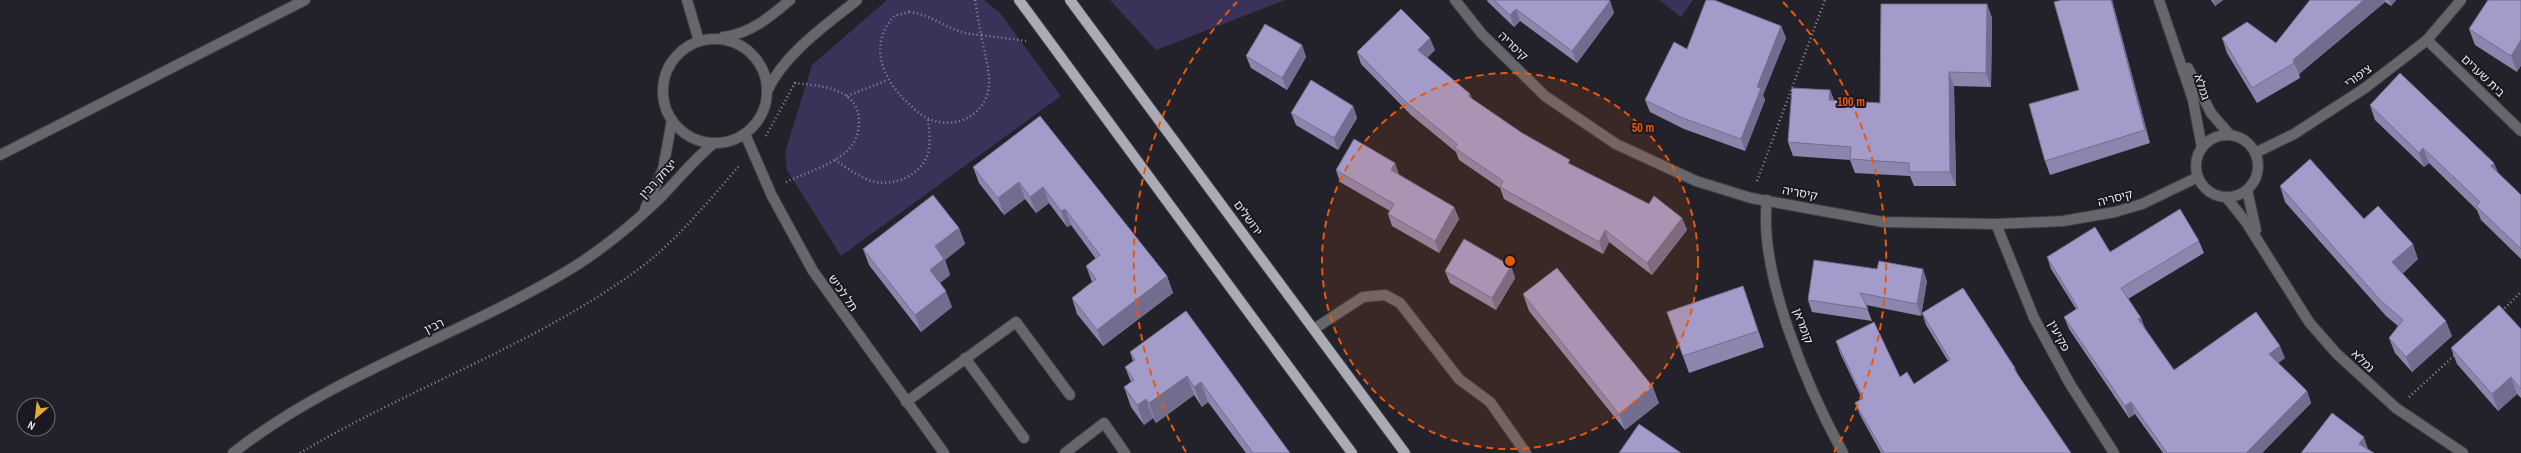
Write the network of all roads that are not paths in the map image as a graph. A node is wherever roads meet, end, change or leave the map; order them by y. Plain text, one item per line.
1 (305, 0) edge
2 (688, 0) edge
3 (790, 0) edge
4 (857, 0) edge
5 (1019, 0) edge
6 (1070, 0) edge
7 (1455, 0) edge
8 (2159, 0) edge
9 (2460, 0) edge
10 (2172, 35) junction
11 (715, 38) junction
12 (699, 40) junction
13 (2427, 40) junction
14 (767, 91) junction
15 (672, 120) junction
16 (2521, 131) edge
17 (745, 134) junction
18 (2230, 135) junction
19 (714, 143) junction
20 (2202, 148) junction
21 (2255, 153) junction
22 (0, 155) edge
23 (2198, 177) junction
24 (2247, 190) junction
25 (2226, 197) junction
26 (1767, 200) junction
27 (642, 214) junction
28 (1996, 224) junction
29 (2270, 263) junction
30 (1314, 329) junction
31 (965, 358) junction
32 (1070, 395) dead end
33 (906, 402) junction
34 (1024, 438) dead end
35 (233, 453) edge
36 (944, 453) edge
37 (1065, 453) edge
38 (1124, 453) edge
39 (1352, 453) edge
40 (1405, 453) edge
41 (1526, 453) edge
42 (1843, 453) edge
43 (2114, 453) edge
44 (2463, 453) edge

1 - 22 street
2 - 12 street
3 - 11 street
4 - 14 street
5 - 39 main road
6 - 30 main road, ירושלים
7 - 26 street, קיסריה
8 - 10 street, גמלא
9 - 13 street, ציפורי
10 - 18 street, גמלא
10 - 20 street, גמלא
11 - 12 street
11 - 14 street
12 - 15 street
13 - 16 street, בית שערים
13 - 21 street, ציפורי
14 - 17 street
15 - 19 street
15 - 27 street, יצחק רבין
17 - 19 street
17 - 33 street, תל לכיש
18 - 20 street
18 - 21 street
19 - 27 street, יצחק רבין
20 - 23 street
21 - 24 street
23 - 25 street
23 - 28 street, קיסריה
24 - 25 street
24 - 29 street, גמלא
25 - 29 street, גמלא
26 - 28 street, קיסריה
26 - 42 street, קומראן
27 - 35 street, רבין
28 - 43 street, פקיעין
29 - 44 street, גמלא
30 - 40 main road, ירושלים
30 - 41 street
31 - 32 street
31 - 33 street
31 - 34 street
33 - 36 street, תל לכיש
37 - 38 street

